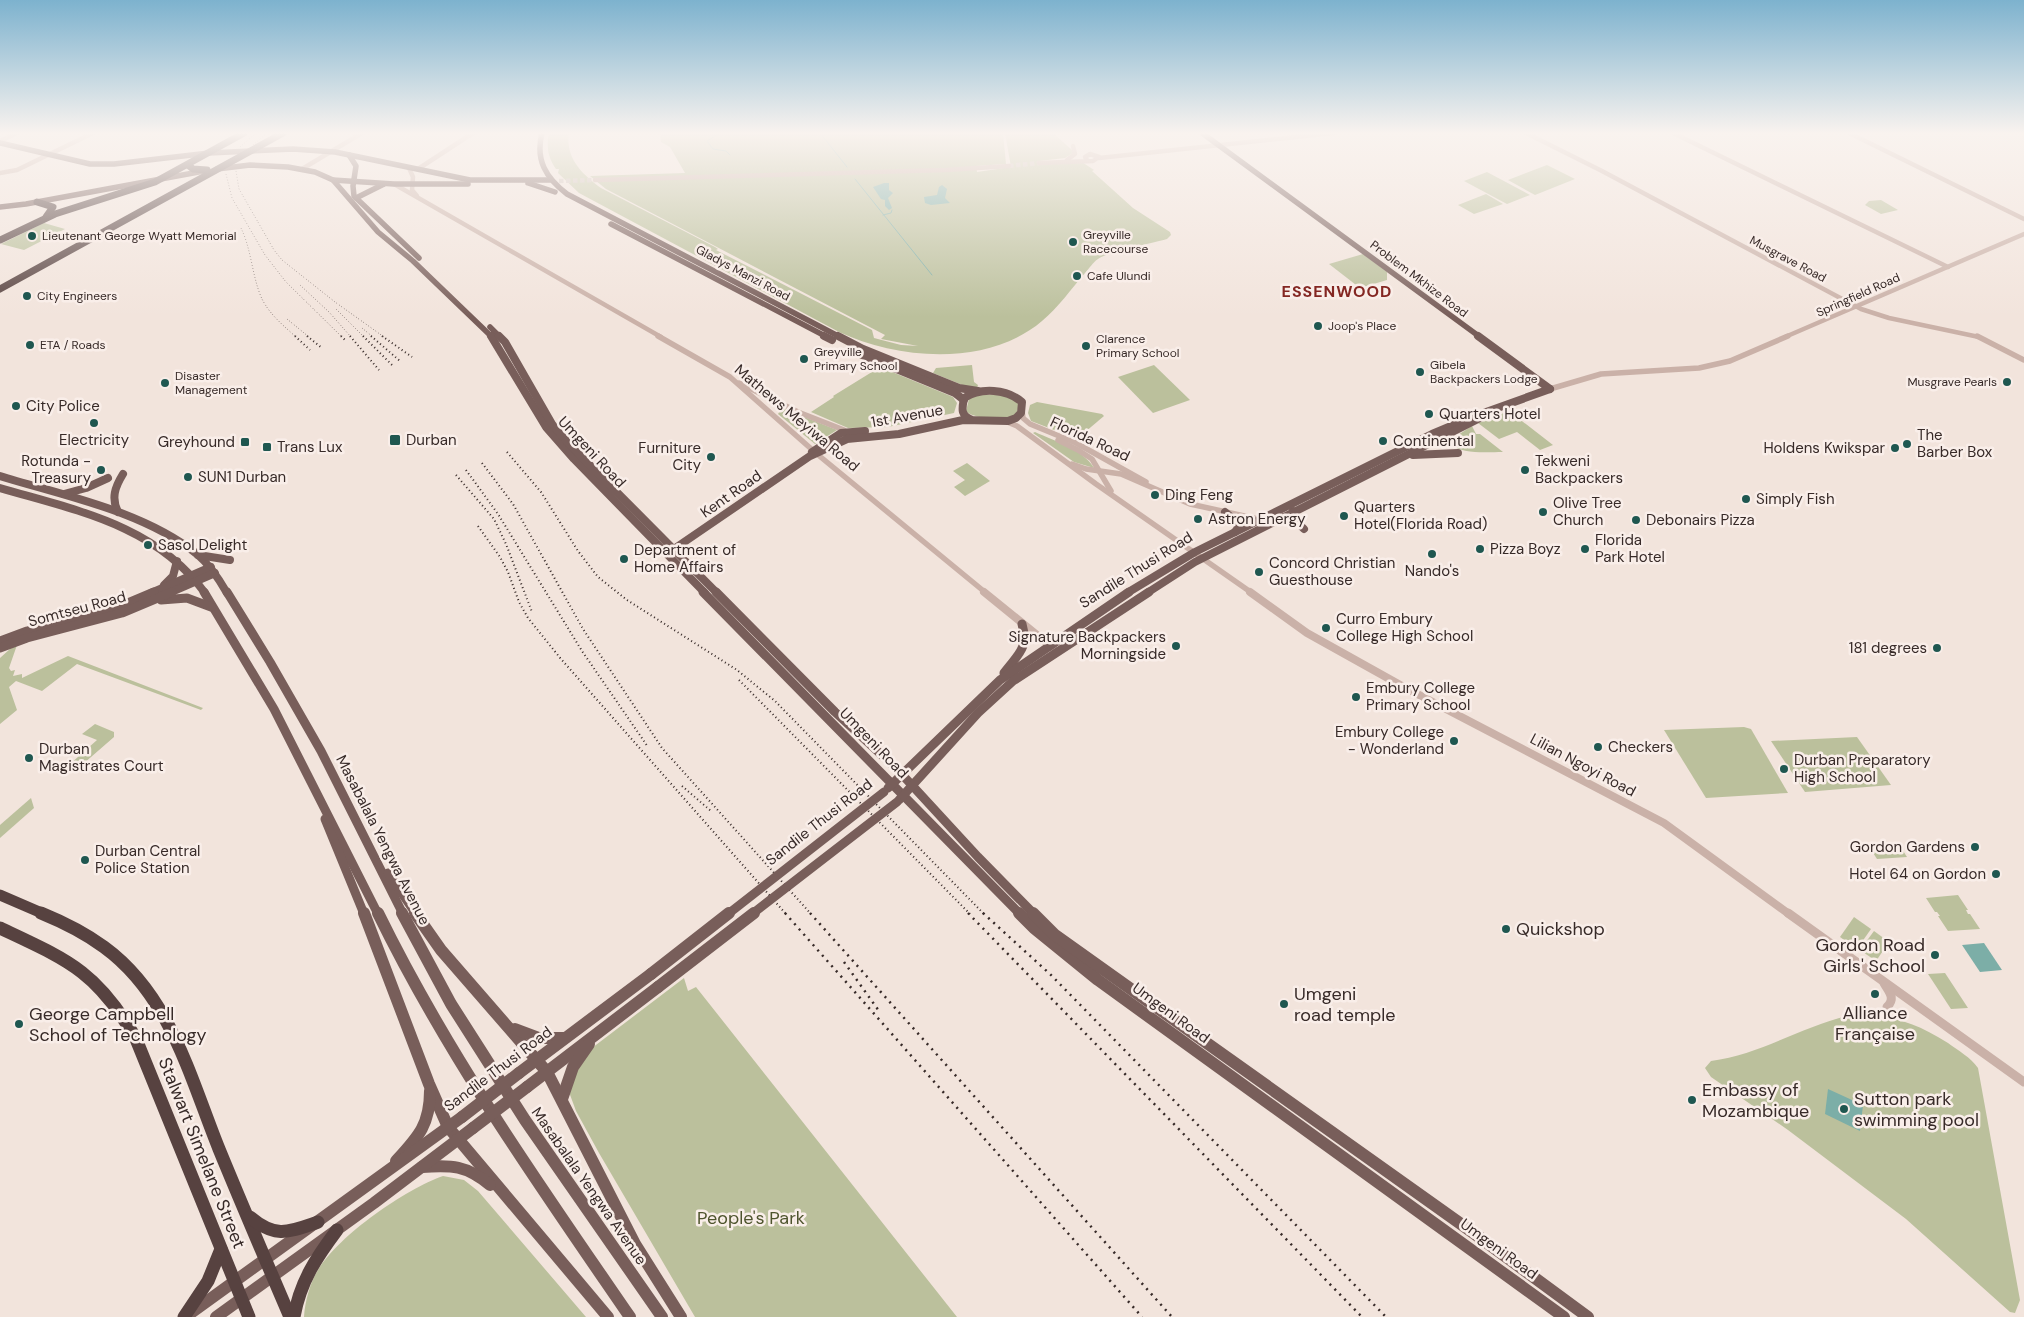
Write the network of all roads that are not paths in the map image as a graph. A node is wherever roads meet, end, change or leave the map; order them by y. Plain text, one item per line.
1 (77, 194) edge
2 (117, 194) edge
3 (171, 194) edge
4 (344, 194) edge
5 (354, 194) edge
6 (364, 194) edge
7 (413, 194) edge
8 (416, 194) edge
9 (560, 194) edge
10 (569, 194) edge
11 (1283, 194) edge
12 (1645, 194) edge
13 (1799, 194) edge
14 (1975, 194) edge
15 (418, 197) junction
16 (356, 198) junction
17 (37, 202) junction
18 (0, 207) edge
19 (590, 209) junction
20 (2024, 218) edge
21 (43, 219) junction
22 (387, 229) junction
23 (378, 232) junction
24 (2024, 234) edge
25 (0, 240) edge
26 (659, 246) junction
27 (416, 260) junction
28 (1948, 267) junction
29 (427, 270) joint
30 (0, 289) edge
31 (1865, 302) junction
32 (1856, 306) junction
33 (1868, 312) junction
34 (2024, 360) edge
35 (1699, 368) joint
36 (737, 383) junction
37 (1550, 389) junction
38 (978, 391) junction
39 (964, 400) junction
40 (1502, 407) junction
41 (1022, 410) junction
42 (962, 412) junction
43 (972, 420) junction
44 (1004, 421) junction
45 (1045, 431) junction
46 (1450, 433) junction
47 (846, 435) junction
48 (813, 453) junction
49 (1061, 459) junction
50 (1395, 460) junction
51 (1099, 470) junction
52 (123, 474) dead end
53 (0, 476) edge
54 (108, 478) dead end
55 (1152, 486) junction
56 (0, 488) edge
57 (61, 494) junction
58 (1114, 496) junction
59 (1293, 511) junction
60 (118, 512) junction
61 (1225, 512) junction
62 (1260, 520) junction
63 (1272, 522) junction
64 (1304, 529) dead end
65 (1235, 532) junction
66 (671, 551) junction
67 (1194, 552) junction
68 (198, 555) junction
69 (1202, 557) junction
70 (230, 560) dead end
71 (177, 561) junction
72 (213, 570) junction
73 (194, 578) junction
74 (134, 605) junction
75 (213, 608) junction
76 (1022, 624) junction
77 (0, 641) edge
78 (0, 648) edge
79 (1052, 648) junction
80 (1000, 680) junction
81 (297, 750) junction
82 (331, 770) junction
83 (902, 775) junction
84 (913, 785) junction
85 (888, 788) junction
86 (900, 799) junction
87 (0, 895) edge
88 (0, 928) edge
89 (1882, 980) junction
90 (658, 987) joint
91 (1887, 1006) dead end
92 (508, 1025) junction
93 (595, 1036) junction
94 (567, 1037) junction
95 (538, 1059) junction
96 (547, 1072) junction
97 (2024, 1082) edge
98 (429, 1084) junction
99 (562, 1099) junction
100 (448, 1127) junction
101 (458, 1139) junction
102 (422, 1167) junction
103 (384, 1175) junction
104 (516, 1209) junction
105 (247, 1215) junction
106 (318, 1222) junction
107 (337, 1230) junction
108 (221, 1249) junction
109 (265, 1259) junction
110 (272, 1276) junction
111 (234, 1282) junction
112 (241, 1299) junction
113 (1566, 1301) junction
114 (1562, 1316) edge
115 (185, 1317) edge
116 (216, 1317) edge
117 (249, 1317) edge
118 (290, 1317) edge
119 (294, 1317) edge
120 (608, 1317) edge
121 (630, 1317) edge
122 (662, 1317) edge
123 (681, 1317) edge
124 (1588, 1317) edge

1 - 17 main road
2 - 21 highway
3 - 30 highway
4 - 23 main road, Umgeni Road
5 - 16 main road
6 - 16 main road
7 - 15 street, Mathews Meyiwa Road
8 - 15 street
9 - 19 main road, Gladys Manzi Road
10 - 19 main road, Gladys Manzi Road
11 - 37 main road, Problem Mkhize Road
12 - 32 street, Musgrave Road
13 - 28 street
14 - 20 street
15 - 36 street, Mathews Meyiwa Road
16 - 22 main road, Umgeni Road
17 - 18 main road
17 - 21 highway
19 - 26 main road, Gladys Manzi Road
21 - 25 highway
22 - 23 main road
22 - 27 main road, Umgeni Road
23 - 27 main road, Umgeni Road
24 - 28 street, Springfield Road
26 - 38 main road, Gladys Manzi Road
26 - 39 main road, Gladys Manzi Road
27 - 29 main road, Umgeni Road
28 - 31 street, Springfield Road
29 - 66 main road, Umgeni Road
31 - 32 street, Springfield Road
31 - 33 street
32 - 33 street, Musgrave Road
32 - 35 street, Springfield Road
33 - 34 street, Musgrave Road
35 - 37 street, Sandile Thusi Road
36 - 47 street, 1st Avenue
36 - 48 street, Mathews Meyiwa Road
37 - 40 main road, Sandile Thusi Road
38 - 39 main road
38 - 41 main road, Gladys Manzi Road
39 - 42 main road
40 - 46 main road, Sandile Thusi Road
40 - 62 main road, Sandile Thusi Road
41 - 44 main road
41 - 45 street, Florida Road
42 - 43 main road
42 - 47 main road, 1st Avenue
43 - 44 main road, 1st Avenue
43 - 47 main road, 1st Avenue
44 - 49 street, Lilian Ngoyi Road
45 - 51 street, Lilian Ngoyi Road
45 - 55 street, Florida Road
46 - 50 main road, Sandile Thusi Road
46 - 50 main road
47 - 48 main road, 1st Avenue
48 - 66 main road, Kent Road
48 - 76 street, Mathews Meyiwa Road
49 - 51 street, Florida Road
49 - 58 street, Lilian Ngoyi Road
50 - 59 main road, Sandile Thusi Road
51 - 55 street, Florida Road
51 - 58 street, Lilian Ngoyi Road
52 - 60 main road
53 - 57 main road, Masabalala Yengwa Avenue
54 - 57 main road
55 - 61 street, Florida Road
56 - 71 main road
57 - 60 main road, Masabalala Yengwa Avenue
58 - 67 street, Lilian Ngoyi Road
59 - 63 main road, Sandile Thusi Road
59 - 64 main road
60 - 68 main road, Masabalala Yengwa Avenue
61 - 62 street, Florida Road
61 - 65 main road
62 - 63 street, Florida Road
62 - 65 main road, Sandile Thusi Road
63 - 69 main road, Sandile Thusi Road
65 - 67 main road, Sandile Thusi Road
66 - 83 main road, Umgeni Road
66 - 85 main road, Umgeni Road
67 - 69 street, Lilian Ngoyi Road
67 - 79 main road, Sandile Thusi Road
68 - 70 main road
68 - 72 main road, Masabalala Yengwa Avenue
69 - 79 main road, Sandile Thusi Road
69 - 89 street, Lilian Ngoyi Road
71 - 73 main road
71 - 74 main road
72 - 73 main road, Somtseu Road
72 - 82 main road, Masabalala Yengwa Avenue
73 - 74 main road, Somtseu Road
73 - 75 main road
74 - 75 main road
74 - 77 main road, Somtseu Road
74 - 78 main road, Somtseu Road
75 - 81 main road
76 - 79 street, Mathews Meyiwa Road
76 - 80 main road
79 - 80 main road, Sandile Thusi Road
79 - 84 main road, Sandile Thusi Road
80 - 83 main road, Sandile Thusi Road
81 - 98 main road
81 - 121 main road
82 - 92 main road
82 - 122 main road, Masabalala Yengwa Avenue
83 - 84 main road, Umgeni Road
83 - 85 main road, Sandile Thusi Road
84 - 86 main road, Sandile Thusi Road
84 - 113 main road, Umgeni Road
85 - 86 main road, Umgeni Road
85 - 94 main road, Sandile Thusi Road, bridge
86 - 90 main road, Sandile Thusi Road, bridge
86 - 114 main road, Umgeni Road
87 - 105 highway, Stalwart Simelane Street
88 - 108 highway, Stalwart Simelane Street
89 - 91 street
89 - 97 street, Lilian Ngoyi Road
90 - 93 main road, Sandile Thusi Road
92 - 94 main road
92 - 95 main road
93 - 96 main road, Sandile Thusi Road
93 - 99 main road
94 - 95 main road, Sandile Thusi Road
95 - 96 main road
95 - 100 main road, Sandile Thusi Road, bridge
96 - 99 main road
96 - 101 main road, Sandile Thusi Road, bridge
98 - 100 main road
98 - 103 main road
99 - 123 main road
100 - 101 main road
100 - 103 main road, Sandile Thusi Road
101 - 102 main road, Sandile Thusi Road
101 - 104 main road
102 - 104 main road
102 - 107 main road, Sandile Thusi Road
103 - 106 main road, Sandile Thusi Road
104 - 120 main road
105 - 106 highway
105 - 109 highway, Stalwart Simelane Street
106 - 109 main road, Sandile Thusi Road
107 - 110 main road, Sandile Thusi Road
107 - 119 highway
108 - 111 highway, Stalwart Simelane Street
108 - 115 highway
109 - 110 highway, Stalwart Simelane Street
109 - 111 main road, Sandile Thusi Road
110 - 112 main road, Sandile Thusi Road
110 - 118 highway, Stalwart Simelane Street
111 - 112 highway, Stalwart Simelane Street
111 - 115 main road, Sandile Thusi Road
112 - 116 main road, Sandile Thusi Road
112 - 117 highway, Stalwart Simelane Street
113 - 114 main road
113 - 124 main road, Umgeni Road

